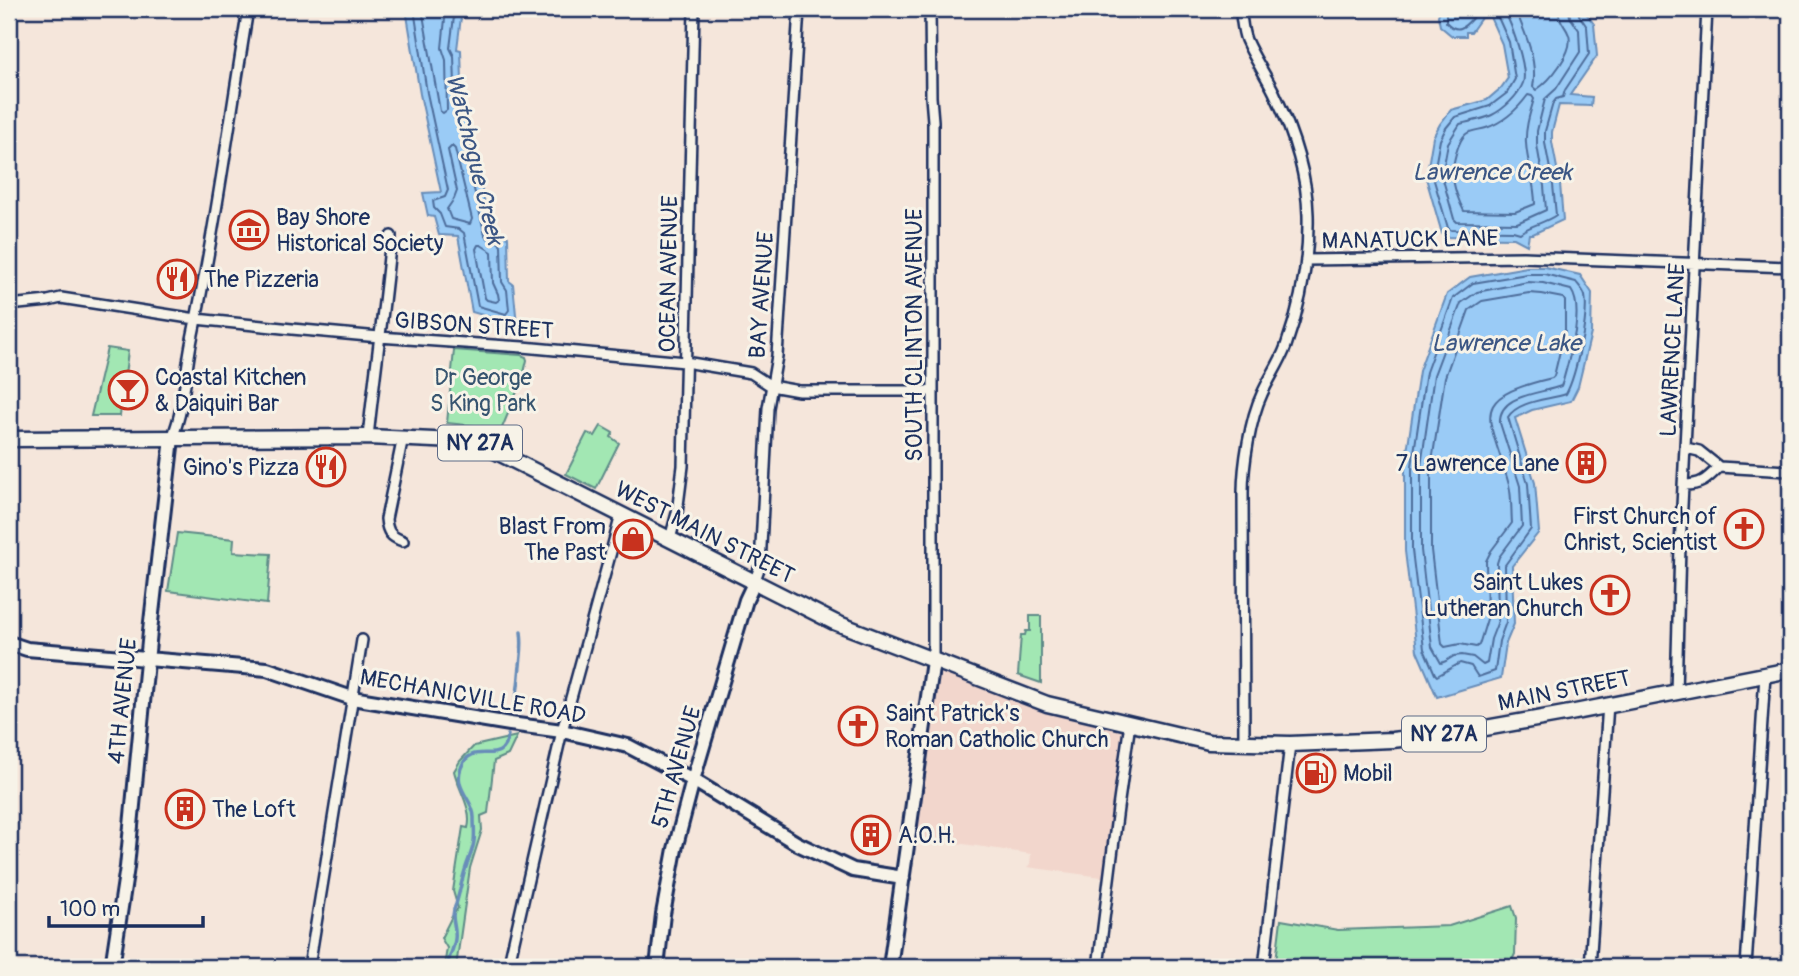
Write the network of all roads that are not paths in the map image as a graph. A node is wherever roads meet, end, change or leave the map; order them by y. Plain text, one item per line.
1 (248, 9) edge
2 (694, 9) edge
3 (799, 9) edge
4 (930, 9) edge
5 (1240, 9) edge
6 (1707, 9) edge
7 (391, 236) dead end
8 (1306, 260) junction
9 (1695, 263) junction
10 (1790, 267) edge
11 (9, 305) edge
12 (196, 319) junction
13 (379, 338) junction
14 (685, 362) junction
15 (771, 386) junction
16 (933, 391) junction
17 (368, 437) junction
18 (403, 437) junction
19 (172, 438) junction
20 (9, 439) edge
21 (1686, 449) junction
22 (1719, 467) junction
23 (1790, 471) edge
24 (1684, 485) junction
25 (621, 515) junction
26 (670, 539) junction
27 (403, 541) dead end
28 (754, 583) junction
29 (362, 640) dead end
30 (9, 643) edge
31 (148, 659) junction
32 (933, 661) junction
33 (1790, 670) edge
34 (1765, 675) junction
35 (1676, 693) junction
36 (352, 698) junction
37 (1608, 704) junction
38 (1130, 723) junction
39 (562, 731) junction
40 (1209, 742) joint
41 (1244, 742) junction
42 (1290, 744) junction
43 (693, 780) junction
44 (903, 878) junction
45 (112, 967) edge
46 (309, 967) edge
47 (509, 967) edge
48 (657, 967) edge
49 (890, 967) edge
50 (1098, 967) edge
51 (1264, 967) edge
52 (1590, 967) edge
53 (1746, 967) edge

1 - 12 street
2 - 14 street, OCEAN AVENUE
3 - 15 street, BAY AVENUE
4 - 16 street, SOUTH CLINTON AVENUE
5 - 8 street
6 - 9 street, LAWRENCE LANE
7 - 13 street
8 - 9 street, MANATUCK LANE
8 - 41 street, MANATUCK LANE
9 - 10 street, MANATUCK LANE
9 - 21 street, LAWRENCE LANE
11 - 12 street, GIBSON STREET
12 - 13 street, GIBSON STREET
12 - 19 street
13 - 14 street, GIBSON STREET
13 - 17 street
14 - 15 street, GIBSON STREET
14 - 26 street, OCEAN AVENUE
15 - 16 street, GIBSON STREET
15 - 28 street, BAY AVENUE
16 - 32 street, SOUTH CLINTON AVENUE
17 - 18 main road, WEST MAIN STREET / NY 27A
17 - 19 main road, WEST MAIN STREET / NY 27A
18 - 25 main road, WEST MAIN STREET / NY 27A
18 - 27 street
19 - 20 main road, NY 27A
19 - 31 street, 4TH AVENUE
21 - 22 street
21 - 24 street, LAWRENCE LANE
22 - 23 street
22 - 24 street
24 - 35 street, LAWRENCE LANE
25 - 26 main road, WEST MAIN STREET / NY 27A
25 - 39 street
26 - 28 main road, WEST MAIN STREET / NY 27A
28 - 32 main road, WEST MAIN STREET / NY 27A
28 - 43 street, 5TH AVENUE
29 - 36 street
30 - 31 street, MECHANICVILLE ROAD
31 - 36 street, MECHANICVILLE ROAD
31 - 45 street, 4TH AVENUE
32 - 38 main road, WEST MAIN STREET / NY 27A
32 - 44 street
33 - 34 main road, NY 27A
34 - 35 main road, NY 27A
34 - 53 street
35 - 37 main road, MAIN STREET / NY 27A
36 - 39 street, MECHANICVILLE ROAD
36 - 46 street
37 - 42 main road, MAIN STREET / NY 27A
37 - 52 street
38 - 40 main road, WEST MAIN STREET / NY 27A
38 - 50 street
39 - 43 street, MECHANICVILLE ROAD
39 - 47 street
40 - 41 main road, MAIN STREET / NY 27A
41 - 42 main road, MAIN STREET / NY 27A
42 - 51 street
43 - 44 street, MECHANICVILLE ROAD
43 - 48 street, 5TH AVENUE
44 - 49 street

